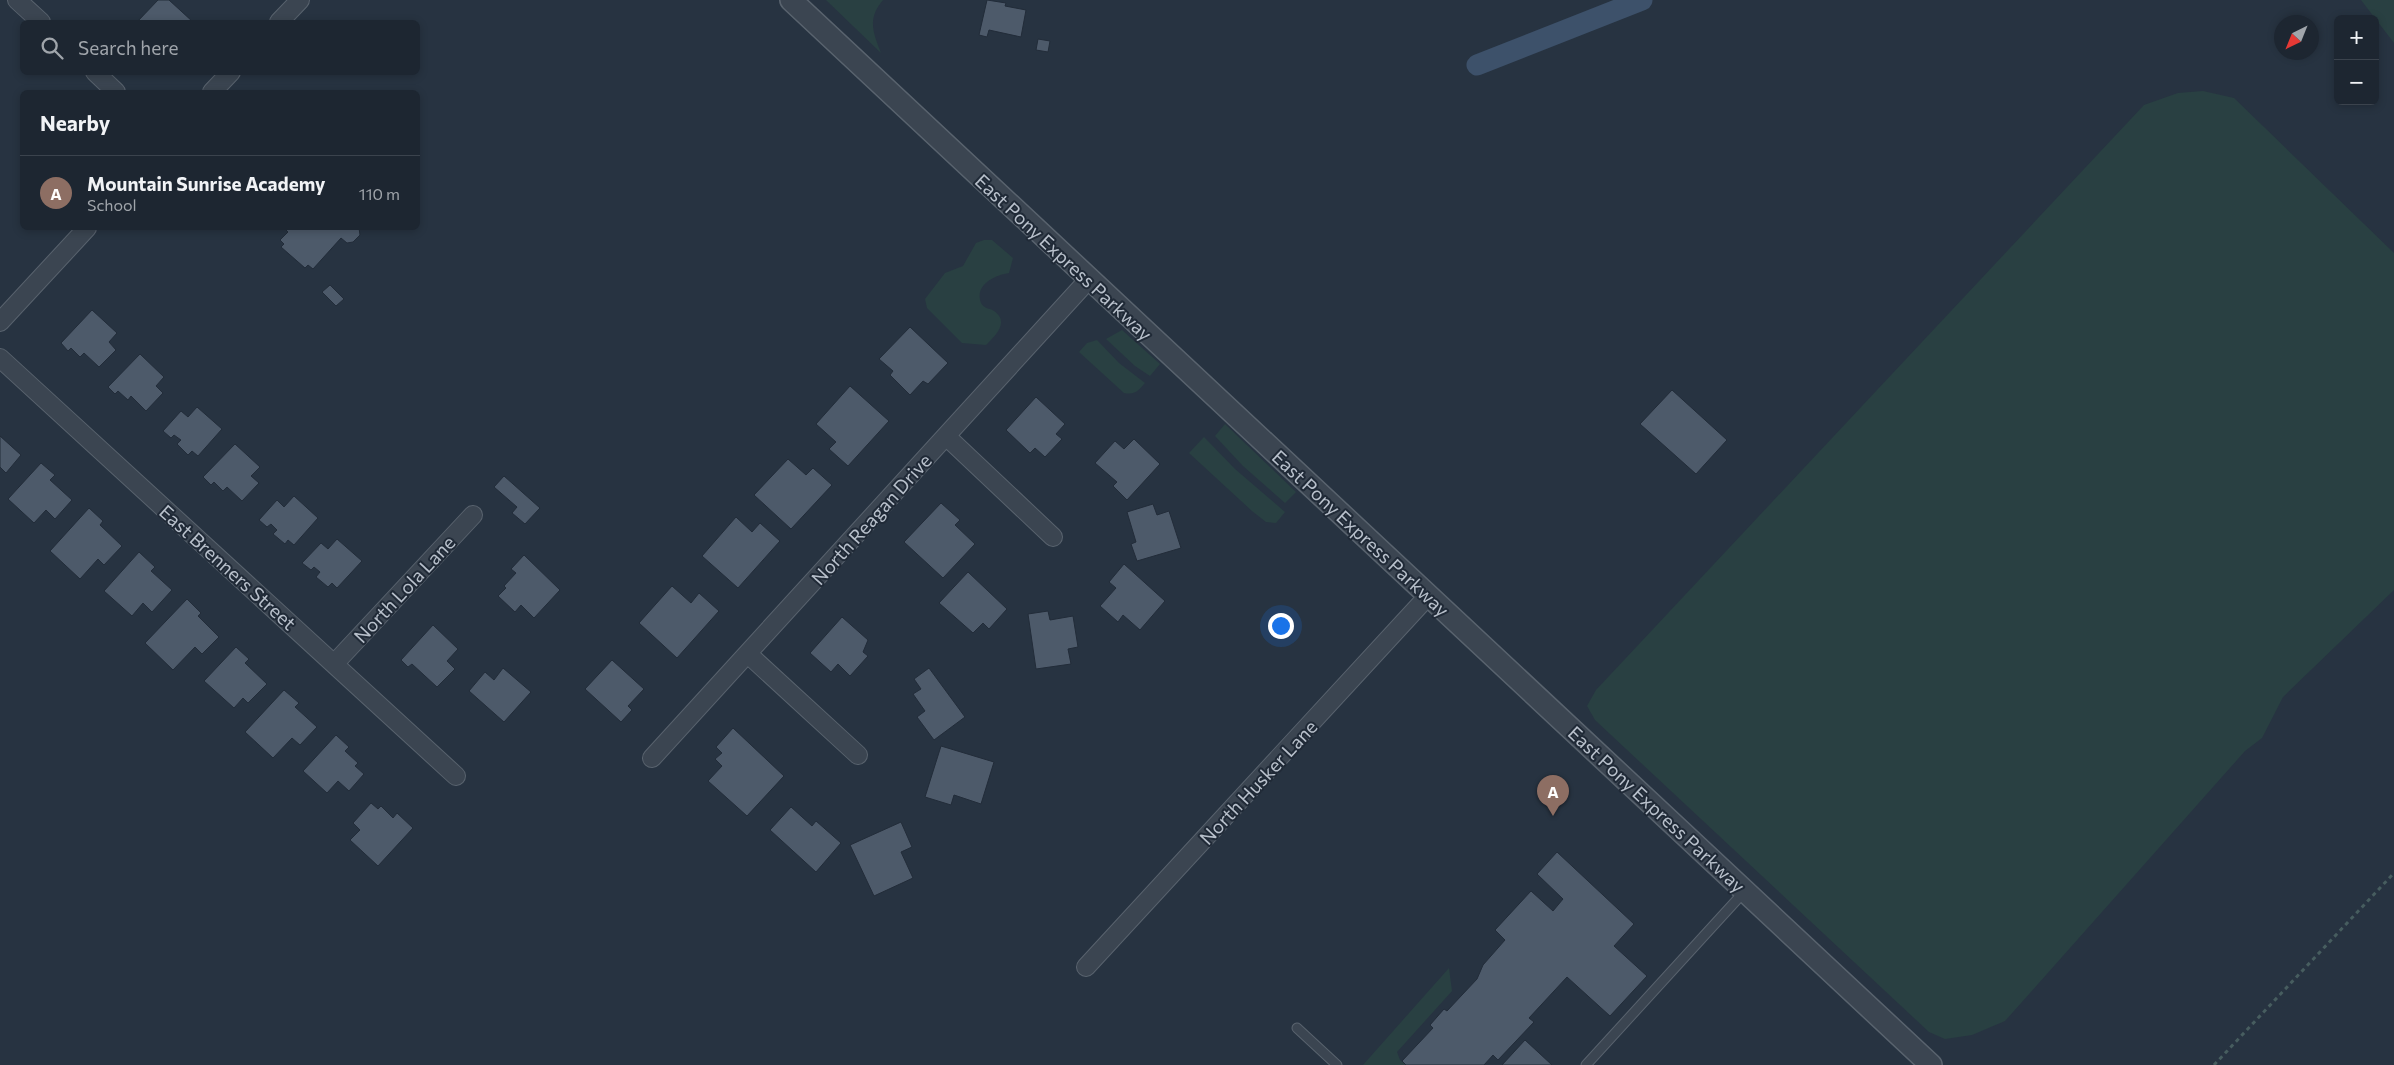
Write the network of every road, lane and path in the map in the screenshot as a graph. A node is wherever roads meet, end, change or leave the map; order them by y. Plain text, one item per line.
1 (17, 0) edge
2 (300, 0) edge
3 (791, 0) edge
4 (39, 20) edge
5 (281, 20) edge
6 (98, 75) edge
7 (228, 75) edge
8 (114, 90) edge
9 (214, 90) edge
10 (85, 230) edge
11 (1089, 279) junction
12 (0, 322) edge
13 (0, 358) edge
14 (946, 436) junction
15 (473, 515) dead end
16 (1053, 537) dead end
17 (1428, 596) junction
18 (748, 654) junction
19 (334, 664) junction
20 (858, 755) dead end
21 (652, 758) dead end
22 (456, 776) dead end
23 (2394, 873) edge
24 (1744, 892) junction
25 (1086, 967) dead end
26 (1298, 1028) dead end
27 (1337, 1065) edge
28 (1586, 1065) edge
29 (1932, 1065) edge
30 (2214, 1065) edge

1 - 4 street
2 - 5 street
3 - 11 street, East Pony Express Parkway
6 - 8 street
7 - 9 street
10 - 12 street
11 - 14 street, North Reagan Drive
11 - 17 street, East Pony Express Parkway
13 - 19 street, East Brenners Street
14 - 16 street
14 - 18 street, North Reagan Drive
15 - 19 street, North Lola Lane
17 - 24 street, East Pony Express Parkway
17 - 25 street, North Husker Lane
18 - 20 street
18 - 21 street, North Reagan Drive
19 - 22 street, East Brenners Street
23 - 30 path
24 - 28 lane
24 - 29 street, East Pony Express Parkway
26 - 27 lane

